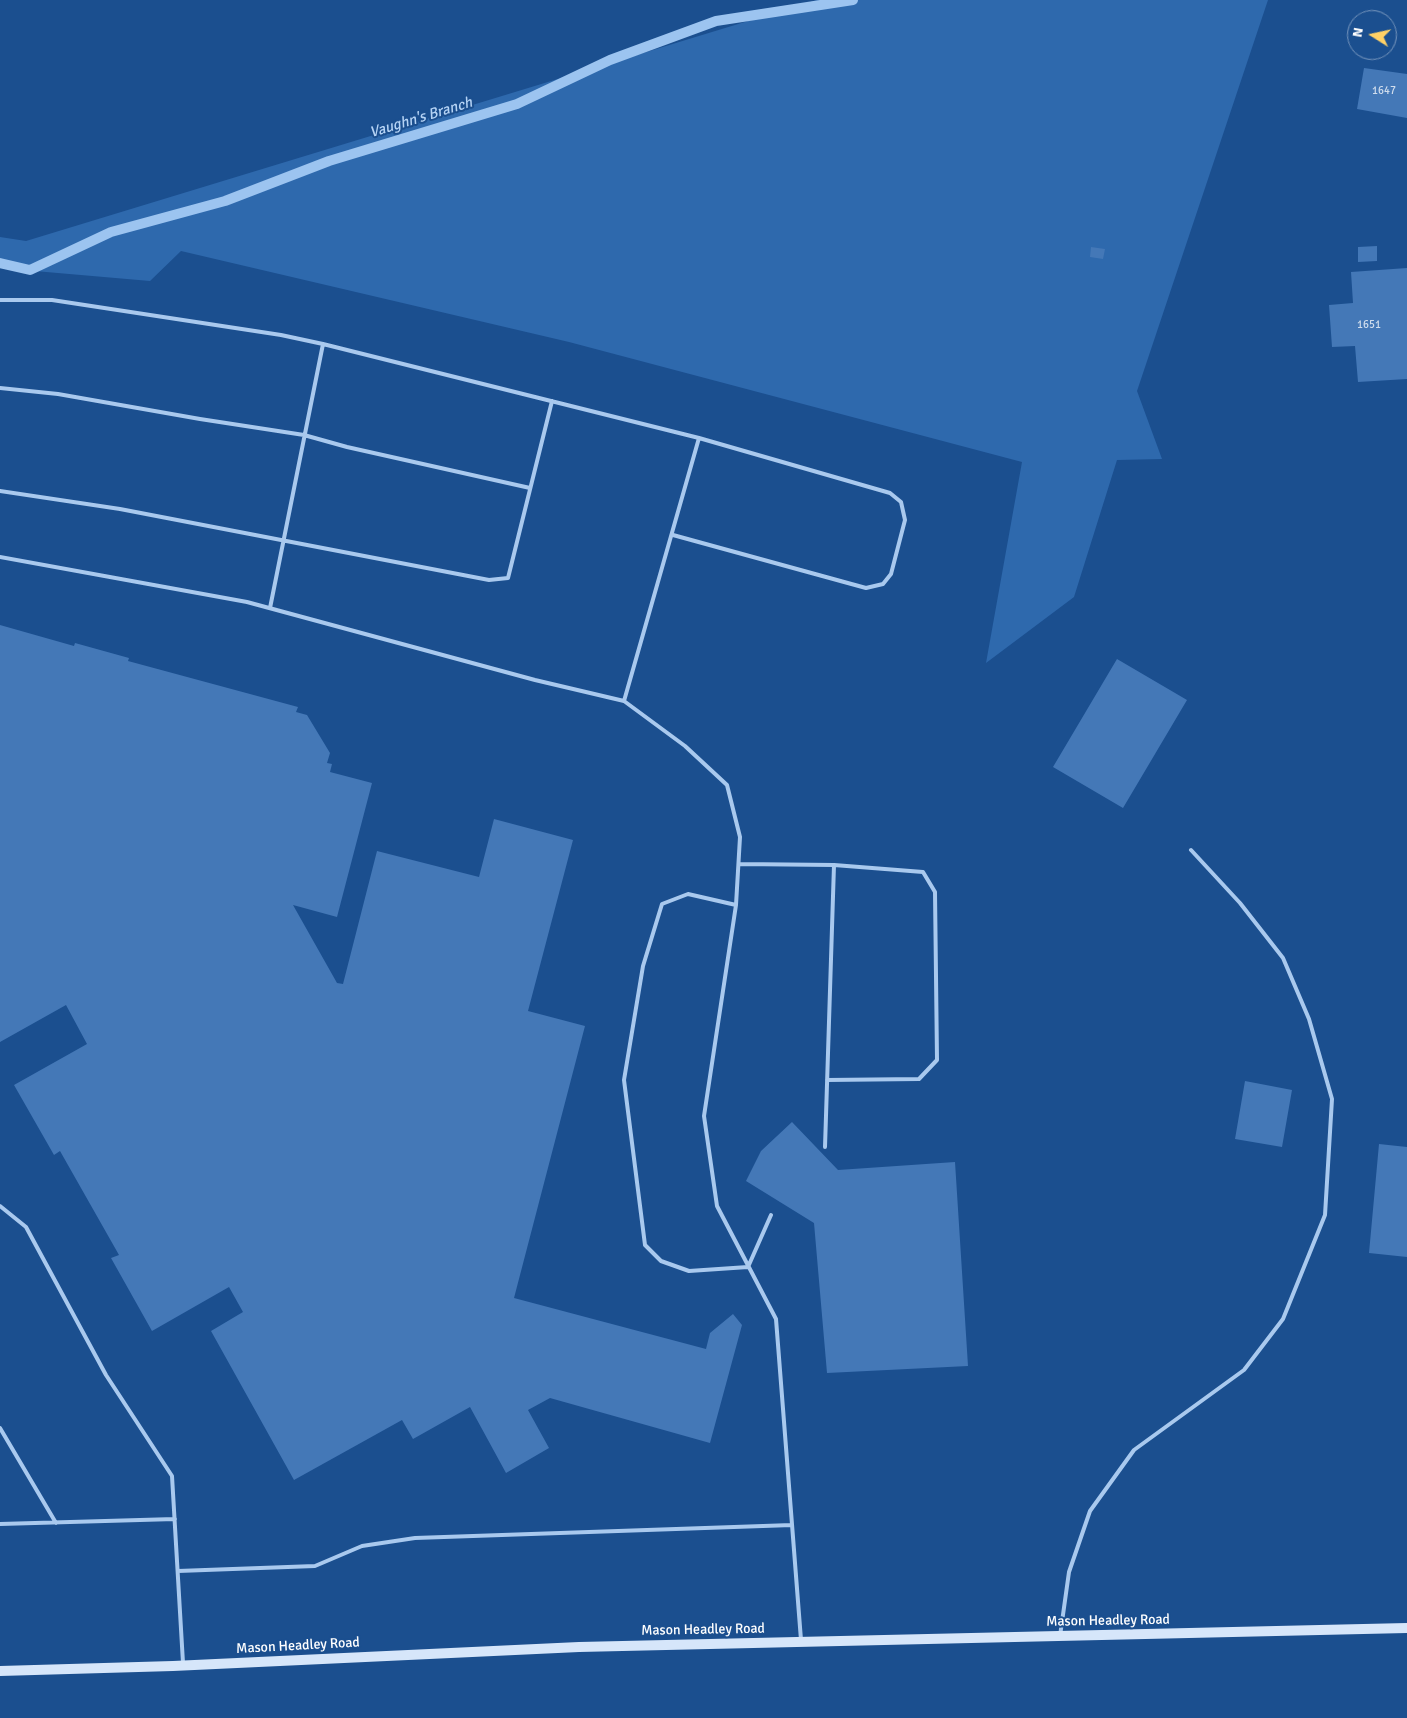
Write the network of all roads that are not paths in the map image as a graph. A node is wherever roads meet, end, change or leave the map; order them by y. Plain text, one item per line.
1 (0, 300) edge
2 (323, 344) junction
3 (0, 388) edge
4 (552, 401) junction
5 (304, 436) junction
6 (699, 438) junction
7 (530, 488) junction
8 (0, 491) edge
9 (672, 535) junction
10 (283, 541) junction
11 (0, 557) edge
12 (270, 608) junction
13 (624, 701) junction
14 (1191, 850) dead end
15 (739, 864) junction
16 (834, 865) junction
17 (736, 905) junction
18 (827, 1080) junction
19 (825, 1147) dead end
20 (0, 1206) edge
21 (771, 1215) dead end
22 (748, 1267) junction
23 (0, 1428) edge
24 (175, 1519) junction
25 (56, 1523) junction
26 (0, 1524) edge
27 (792, 1525) junction
28 (178, 1571) junction
29 (1407, 1628) edge
30 (1060, 1636) junction
31 (801, 1642) junction
32 (183, 1665) junction
33 (0, 1671) edge

1 - 2 lane
2 - 4 lane
2 - 5 lane
3 - 5 lane
4 - 6 lane
4 - 7 lane
5 - 7 lane
5 - 10 lane
6 - 9 lane
6 - 9 lane
7 - 10 lane
8 - 10 lane
9 - 13 lane
10 - 12 lane
11 - 12 lane
12 - 13 lane
13 - 15 lane
14 - 30 lane
15 - 16 lane
15 - 17 lane
16 - 18 lane
16 - 18 lane
17 - 22 lane
17 - 22 lane
18 - 19 lane
20 - 24 lane
21 - 22 lane
22 - 27 lane
23 - 25 lane
24 - 25 lane
24 - 28 lane
25 - 26 lane
27 - 28 lane
27 - 31 lane
28 - 32 lane
29 - 30 main road, Mason Headley Road
30 - 31 main road, Mason Headley Road
31 - 32 main road, Mason Headley Road
32 - 33 main road, Mason Headley Road

